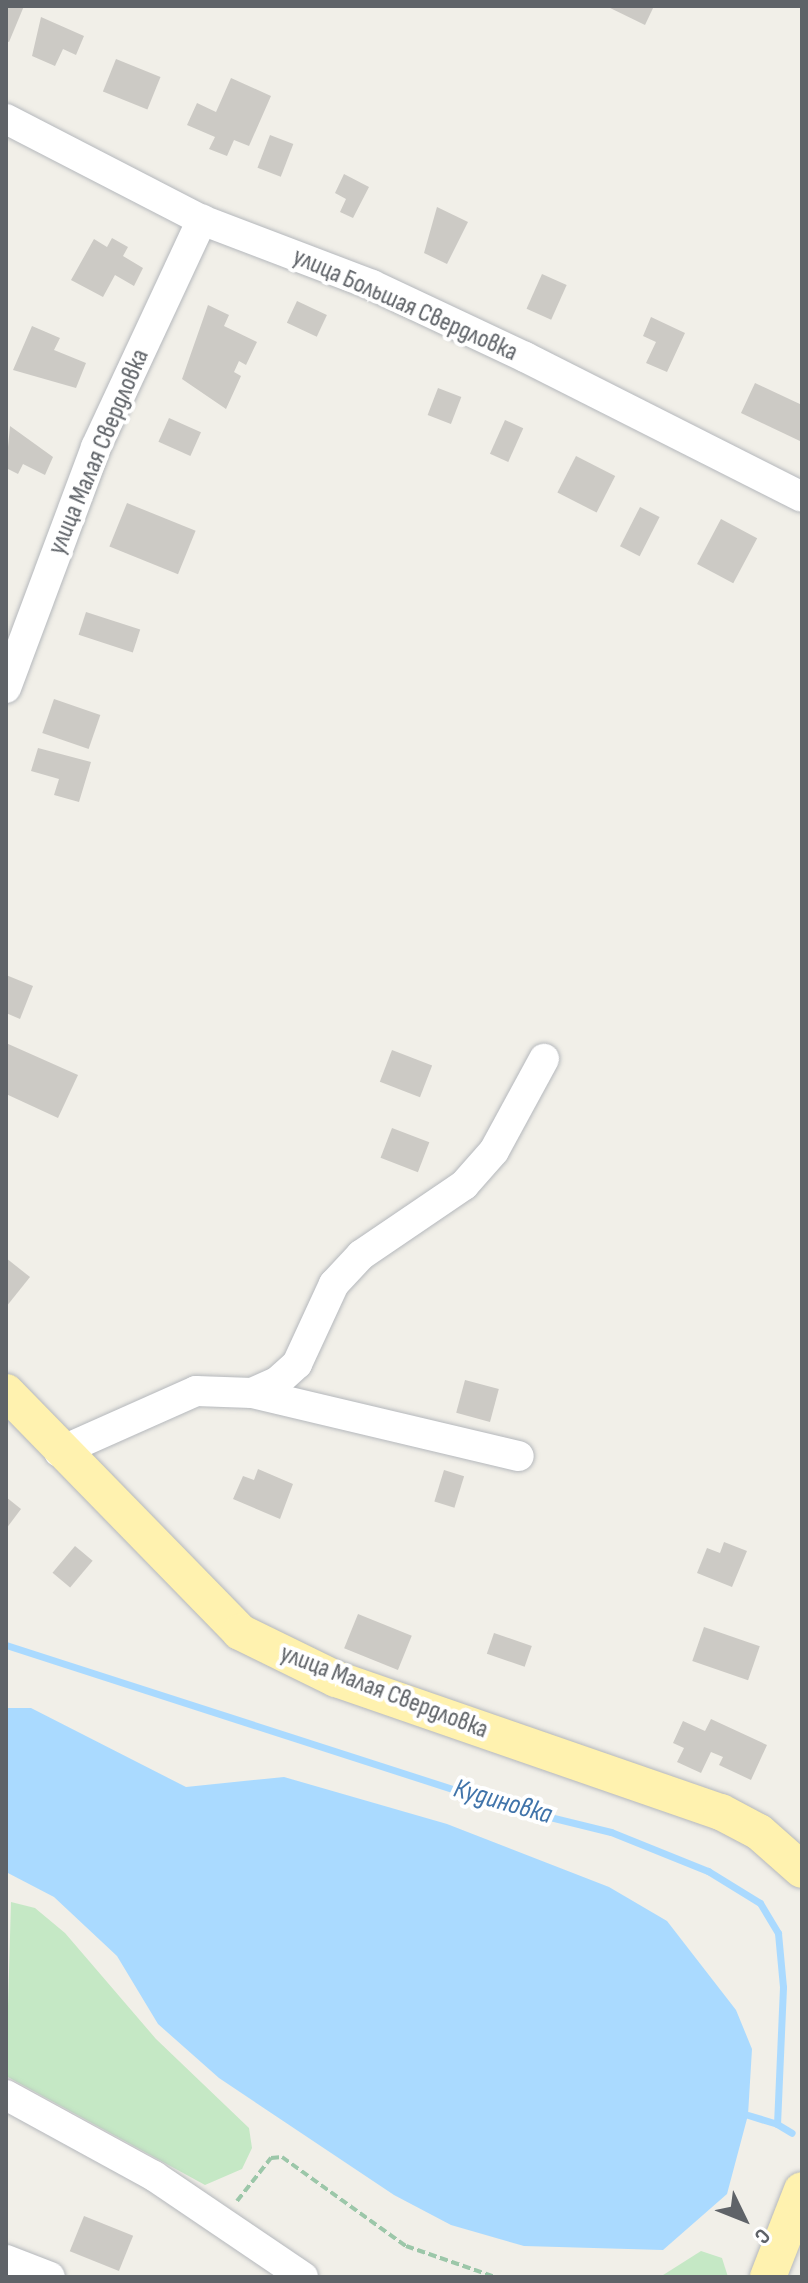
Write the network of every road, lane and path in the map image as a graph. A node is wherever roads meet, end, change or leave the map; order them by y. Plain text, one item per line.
1 (6, 119) edge
2 (202, 220) junction
3 (802, 497) edge
4 (6, 688) edge
5 (544, 1059) dead end
6 (6, 1392) edge
7 (252, 1393) junction
8 (59, 1452) junction
9 (519, 1456) dead end
10 (799, 1856) edge
11 (6, 2095) edge
12 (799, 2218) edge
13 (221, 2221) junction
14 (6, 2260) edge
15 (50, 2277) edge
16 (303, 2277) edge
17 (495, 2277) edge
18 (768, 2277) edge

1 - 2 street, улица Большая Свердловка
2 - 3 street, улица Большая Свердловка
2 - 4 street, улица Малая Свердловка
5 - 7 street
6 - 8 main road, улица Малая Свердловка
7 - 8 street
7 - 9 street
8 - 10 main road, улица Малая Свердловка
11 - 13 street
12 - 18 main road
13 - 16 street
13 - 17 path
14 - 15 street

